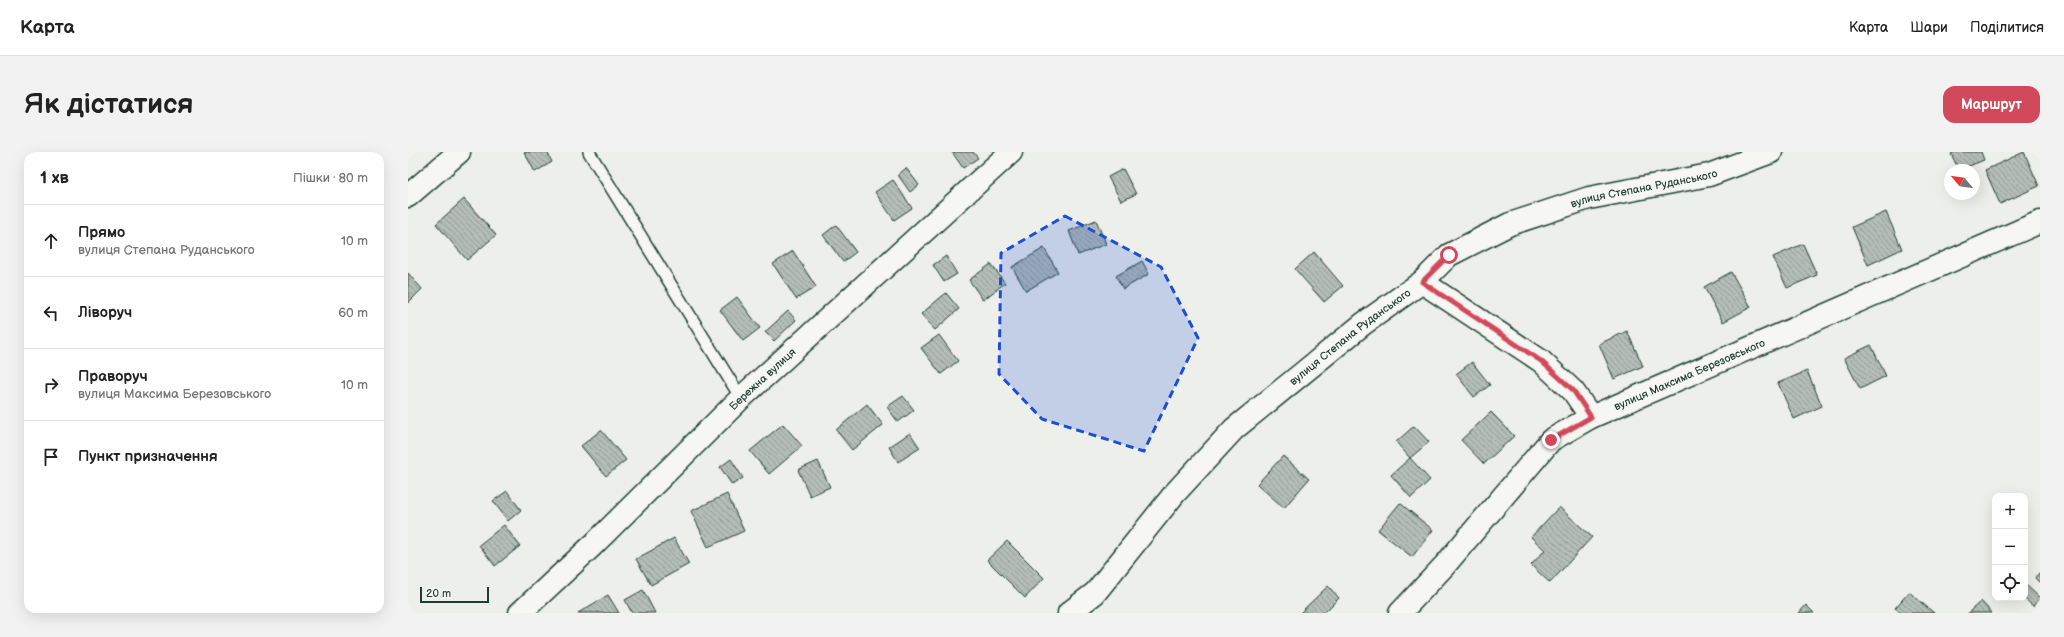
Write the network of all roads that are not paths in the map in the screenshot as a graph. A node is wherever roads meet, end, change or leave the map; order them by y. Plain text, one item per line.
1 (459, 152) edge
2 (589, 152) edge
3 (1011, 152) edge
4 (1771, 152) edge
5 (408, 196) edge
6 (2040, 222) edge
7 (1422, 282) junction
8 (741, 398) junction
9 (1591, 417) junction
10 (520, 613) edge
11 (1069, 613) edge
12 (1400, 613) edge

1 - 5 street
2 - 8 lane
3 - 8 street, Бережна вулиця
4 - 7 street, вулиця Степана Руданського
6 - 9 street, вулиця Максима Березовського
7 - 9 street
7 - 11 street, вулиця Степана Руданського
8 - 10 street, Бережна вулиця
9 - 12 street, вулиця Максима Березовського

